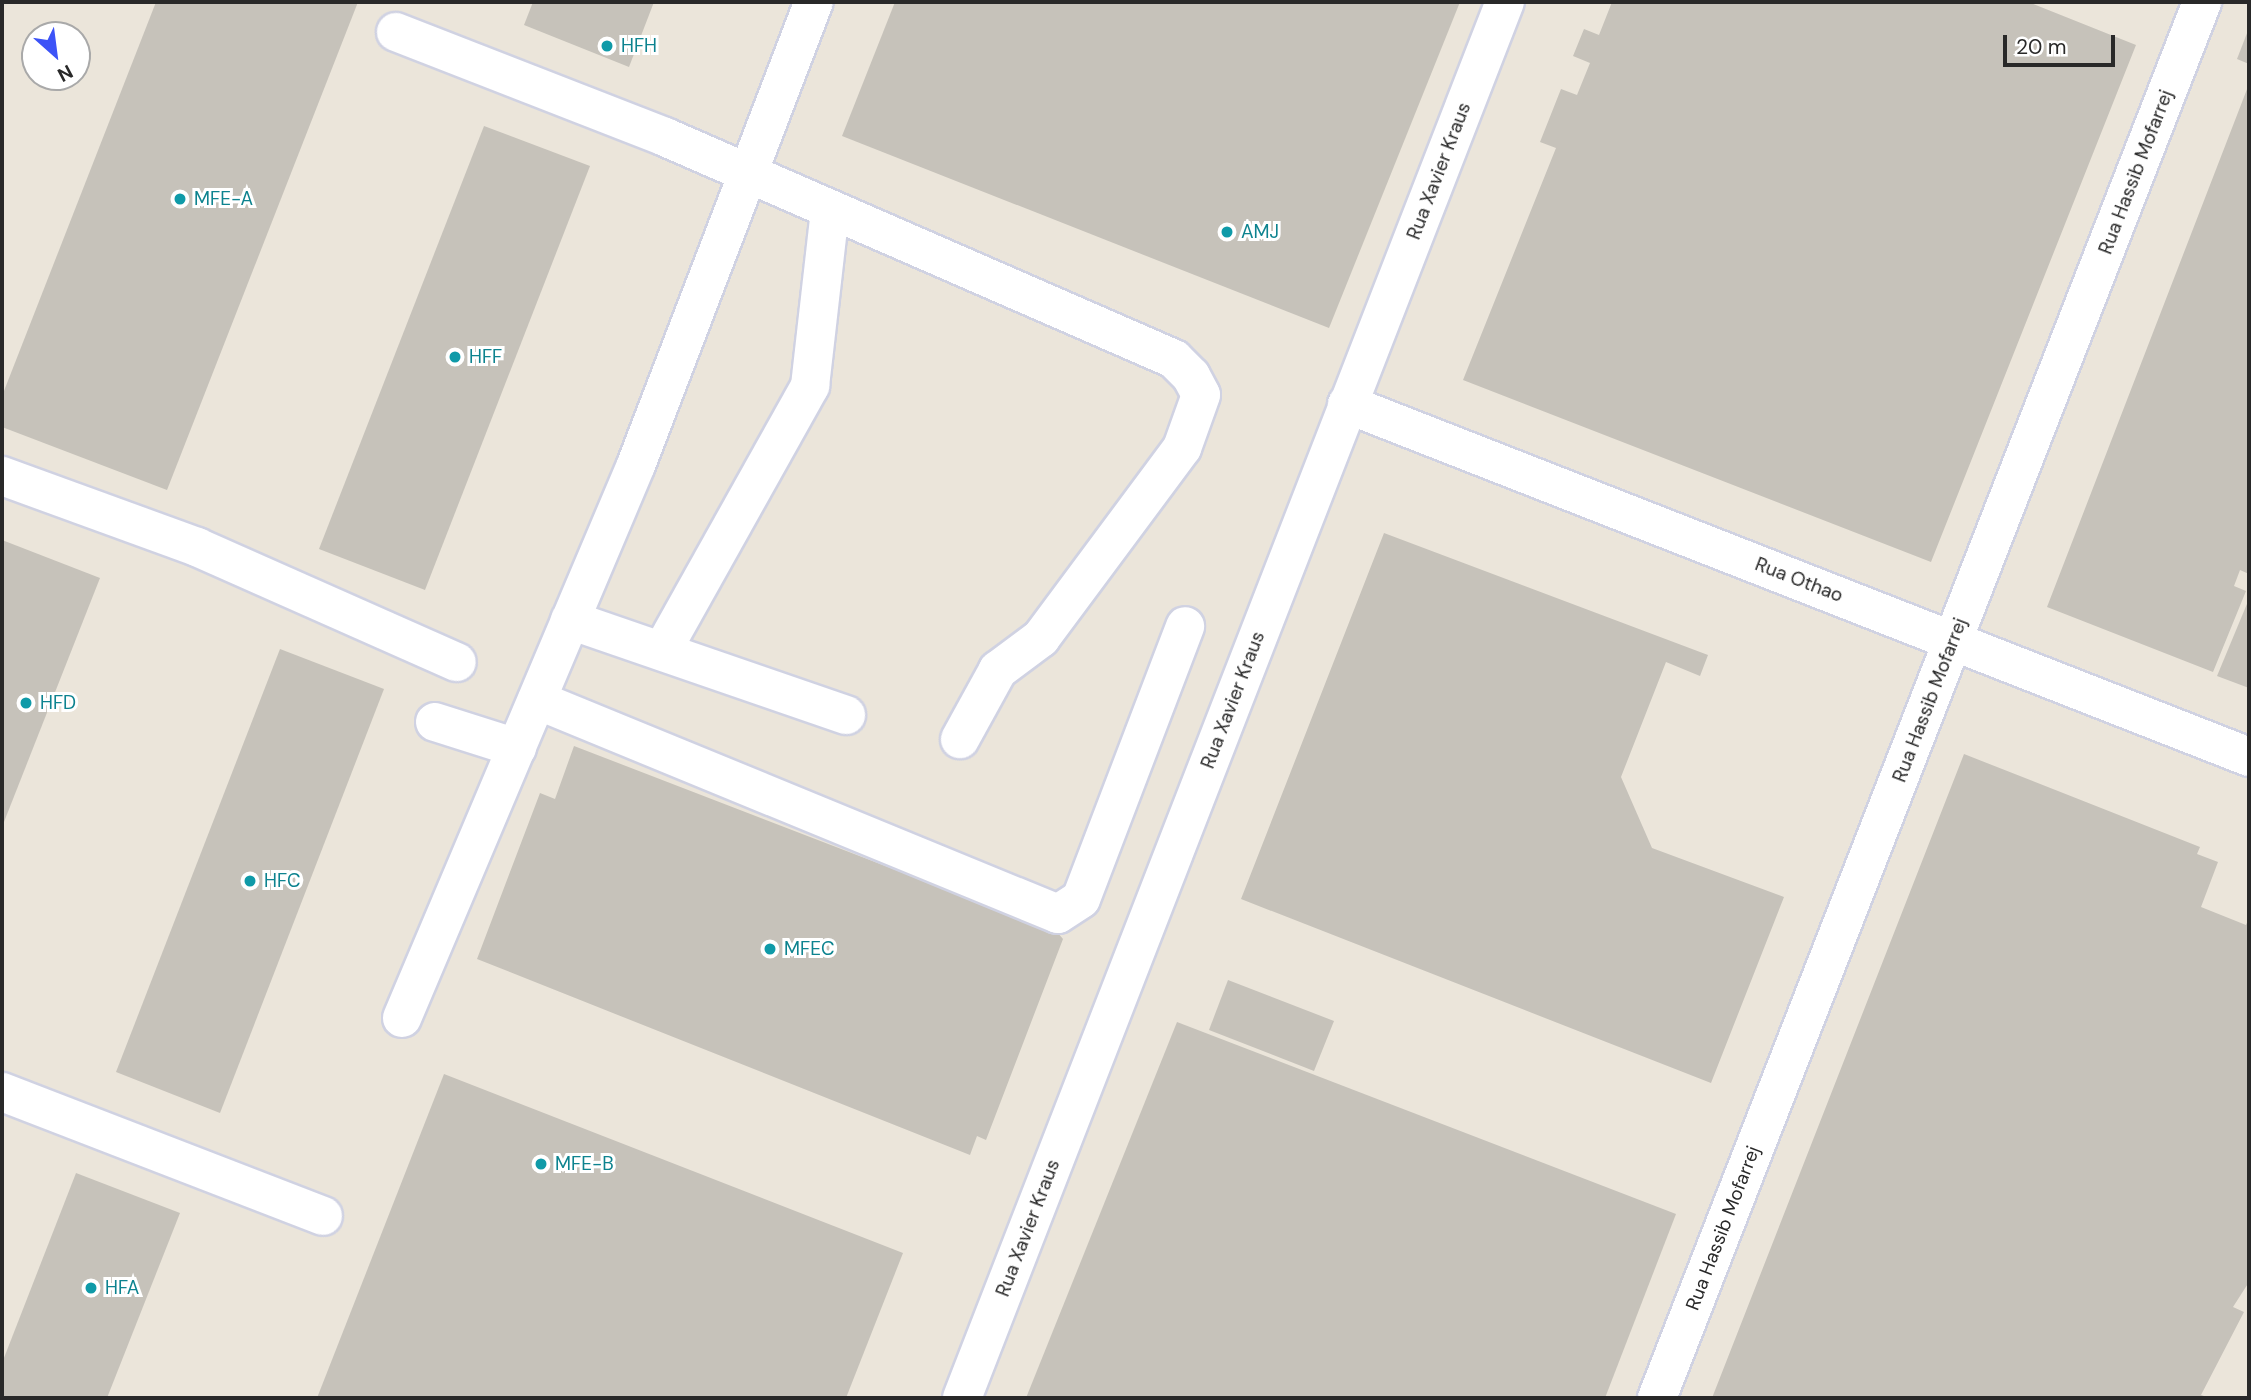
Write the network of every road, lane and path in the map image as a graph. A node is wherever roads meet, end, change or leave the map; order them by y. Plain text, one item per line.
1 (814, 2) edge
2 (1505, 2) edge
3 (2202, 2) edge
4 (396, 32) dead end
5 (750, 175) junction
6 (830, 210) junction
7 (1347, 404) junction
8 (2, 477) edge
9 (570, 620) junction
10 (1185, 626) dead end
11 (1954, 640) junction
12 (662, 651) junction
13 (457, 662) dead end
14 (537, 700) junction
15 (846, 715) dead end
16 (435, 722) dead end
17 (960, 739) dead end
18 (517, 748) junction
19 (2249, 757) edge
20 (401, 1018) dead end
21 (2, 1092) edge
22 (323, 1216) dead end
23 (962, 1398) edge
24 (1657, 1398) edge

1 - 5 street
2 - 7 street, Rua Xavier Kraus
3 - 11 street, Rua Hassib Mofarrej
4 - 5 street
5 - 6 street
5 - 9 street
6 - 12 street
6 - 17 street
7 - 11 street, Rua Othao
7 - 23 street, Rua Xavier Kraus
8 - 13 street
9 - 12 street
9 - 14 street
10 - 14 street
11 - 19 street, Rua Othao
11 - 24 street, Rua Hassib Mofarrej
12 - 15 street
14 - 18 street
16 - 18 street
18 - 20 street
21 - 22 street

